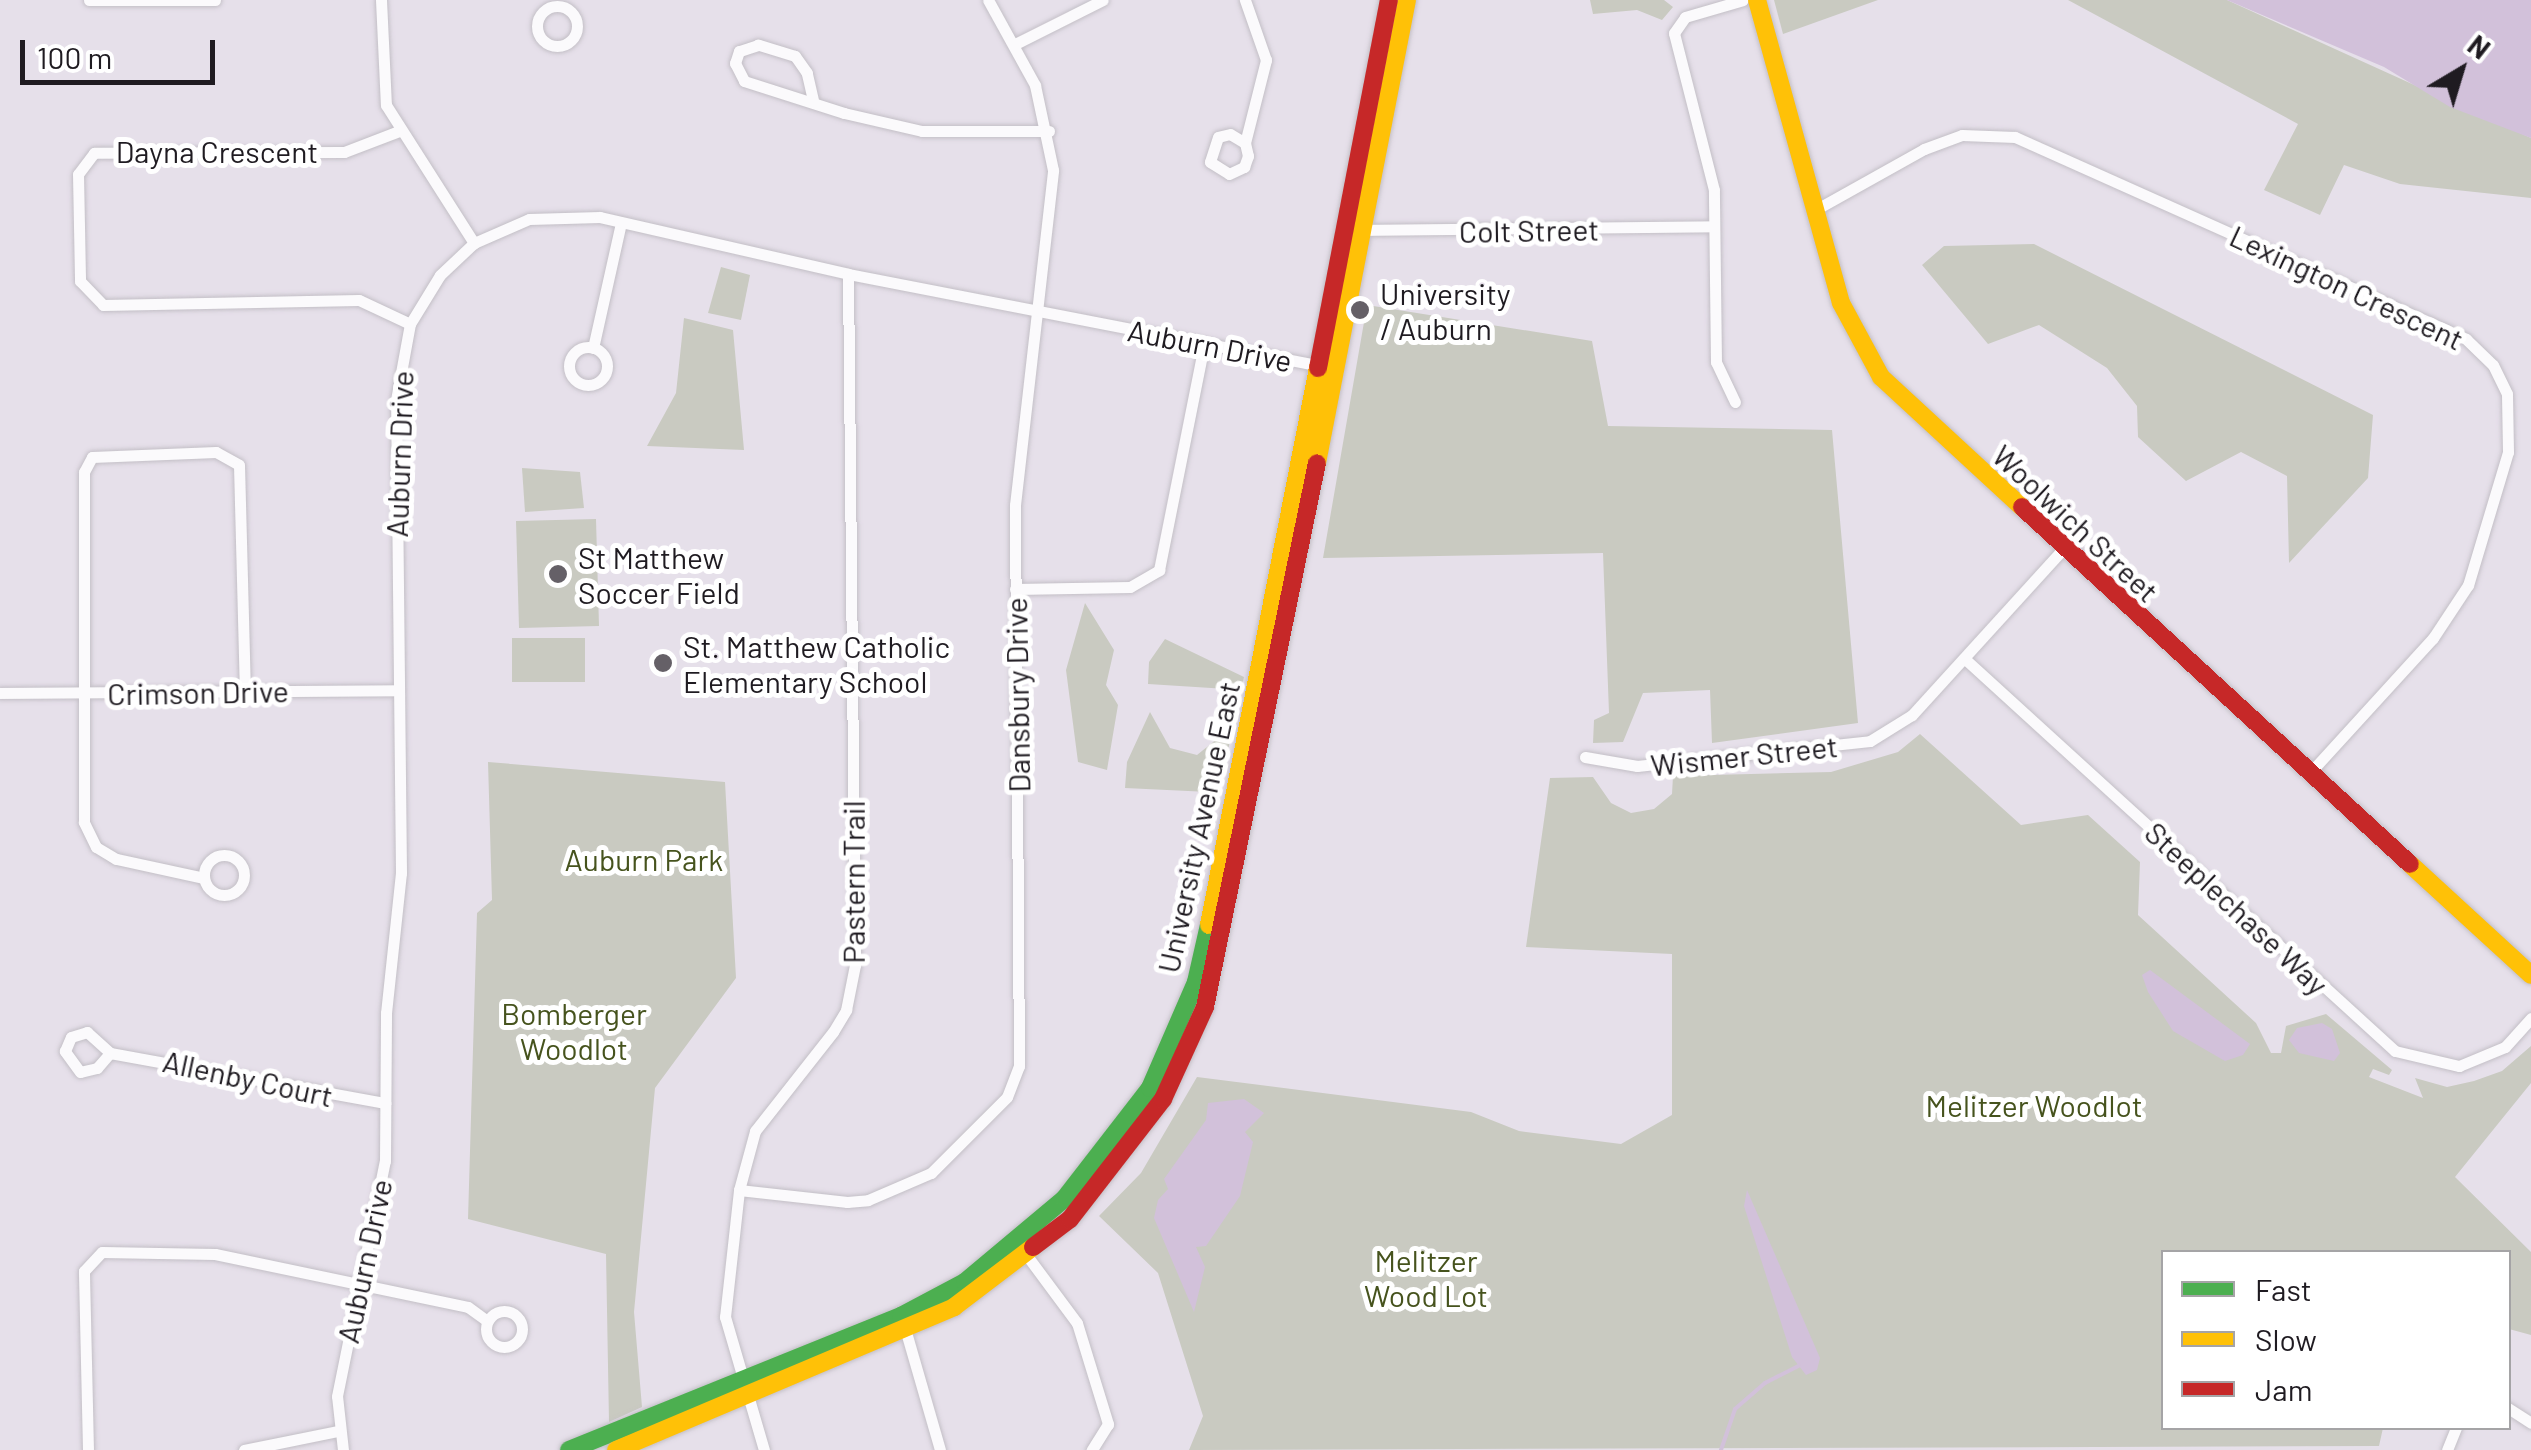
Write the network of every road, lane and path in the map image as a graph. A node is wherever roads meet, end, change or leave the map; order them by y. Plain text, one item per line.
1 (90, 0) edge
2 (214, 0) edge
3 (381, 0) edge
4 (988, 0) edge
5 (1103, 0) edge
6 (1246, 0) edge
7 (1389, 0) edge
8 (1408, 0) edge
9 (1743, 0) edge
10 (1757, 0) edge
11 (1015, 44) junction
12 (813, 100) junction
13 (398, 131) junction
14 (1048, 131) junction
15 (1245, 143) dead end
16 (1815, 210) junction
17 (621, 222) junction
18 (1714, 226) junction
19 (1353, 229) junction
20 (474, 243) junction
21 (848, 274) junction
22 (1037, 311) junction
23 (410, 324) junction
24 (1204, 344) junction
25 (593, 348) dead end
26 (1318, 366) junction
27 (1340, 369) junction
28 (1735, 402) dead end
29 (2063, 549) junction
30 (1015, 588) junction
31 (1965, 659) junction
32 (1266, 675) junction
33 (397, 690) junction
34 (245, 692) junction
35 (0, 693) edge
36 (83, 693) junction
37 (1586, 757) dead end
38 (2309, 774) junction
39 (204, 878) dead end
40 (2531, 975) edge
41 (2531, 1018) edge
42 (110, 1053) dead end
43 (386, 1103) junction
44 (739, 1190) junction
45 (1022, 1250) junction
46 (361, 1284) junction
47 (488, 1321) dead end
48 (904, 1324) junction
49 (745, 1390) junction
50 (337, 1431) junction
51 (88, 1450) edge
52 (244, 1450) edge
53 (343, 1450) edge
54 (569, 1450) edge
55 (616, 1450) edge
56 (764, 1450) edge
57 (940, 1450) edge
58 (1092, 1450) edge

1 - 2 street
3 - 13 street
4 - 11 street, Dansbury Drive
5 - 11 street
6 - 15 street
7 - 19 main road, University Avenue East
8 - 19 main road, University Avenue East
9 - 18 street
10 - 16 main road, Woolwich Street
11 - 14 street, Dansbury Drive
12 - 12 street
12 - 14 street
13 - 20 street
13 - 23 street, Dayna Crescent
14 - 22 street, Dansbury Drive
16 - 29 main road, Woolwich Street
16 - 38 street, Lexington Crescent
17 - 20 street, Auburn Drive
17 - 21 street, Auburn Drive
17 - 25 street
18 - 19 street, Colt Street
18 - 28 street
19 - 26 main road, University Avenue East
19 - 27 main road, University Avenue East
20 - 23 street, Auburn Drive
21 - 22 street, Auburn Drive
21 - 44 street, Pastern Trail
22 - 24 street, Auburn Drive
22 - 30 street, Dansbury Drive
23 - 33 street, Auburn Drive
24 - 26 street, Auburn Drive
24 - 30 street
26 - 27 street, Auburn Drive
26 - 32 main road, University Avenue East
27 - 32 main road, University Avenue East
29 - 31 street, Wismer Street
29 - 38 main road, Woolwich Street
30 - 44 street, Dansbury Drive
31 - 37 street, Wismer Street
31 - 41 street, Steeplechase Way
32 - 45 main road, University Avenue East
33 - 34 street, Crimson Drive
33 - 43 street, Auburn Drive
34 - 36 street, Crimson Drive
34 - 36 street
35 - 36 street, Crimson Drive
36 - 39 street
38 - 40 main road, Woolwich Street
42 - 43 street, Allenby Court
43 - 46 street, Auburn Drive
44 - 49 street, Pastern Trail
45 - 48 main road, University Avenue East
45 - 58 street
46 - 47 street
46 - 50 street, Auburn Drive
46 - 51 street
48 - 49 main road, University Avenue East
48 - 57 street
49 - 54 main road, University Avenue East
49 - 55 main road, University Avenue East
49 - 56 street, Pastern Trail
50 - 52 street
50 - 53 street, Auburn Drive

